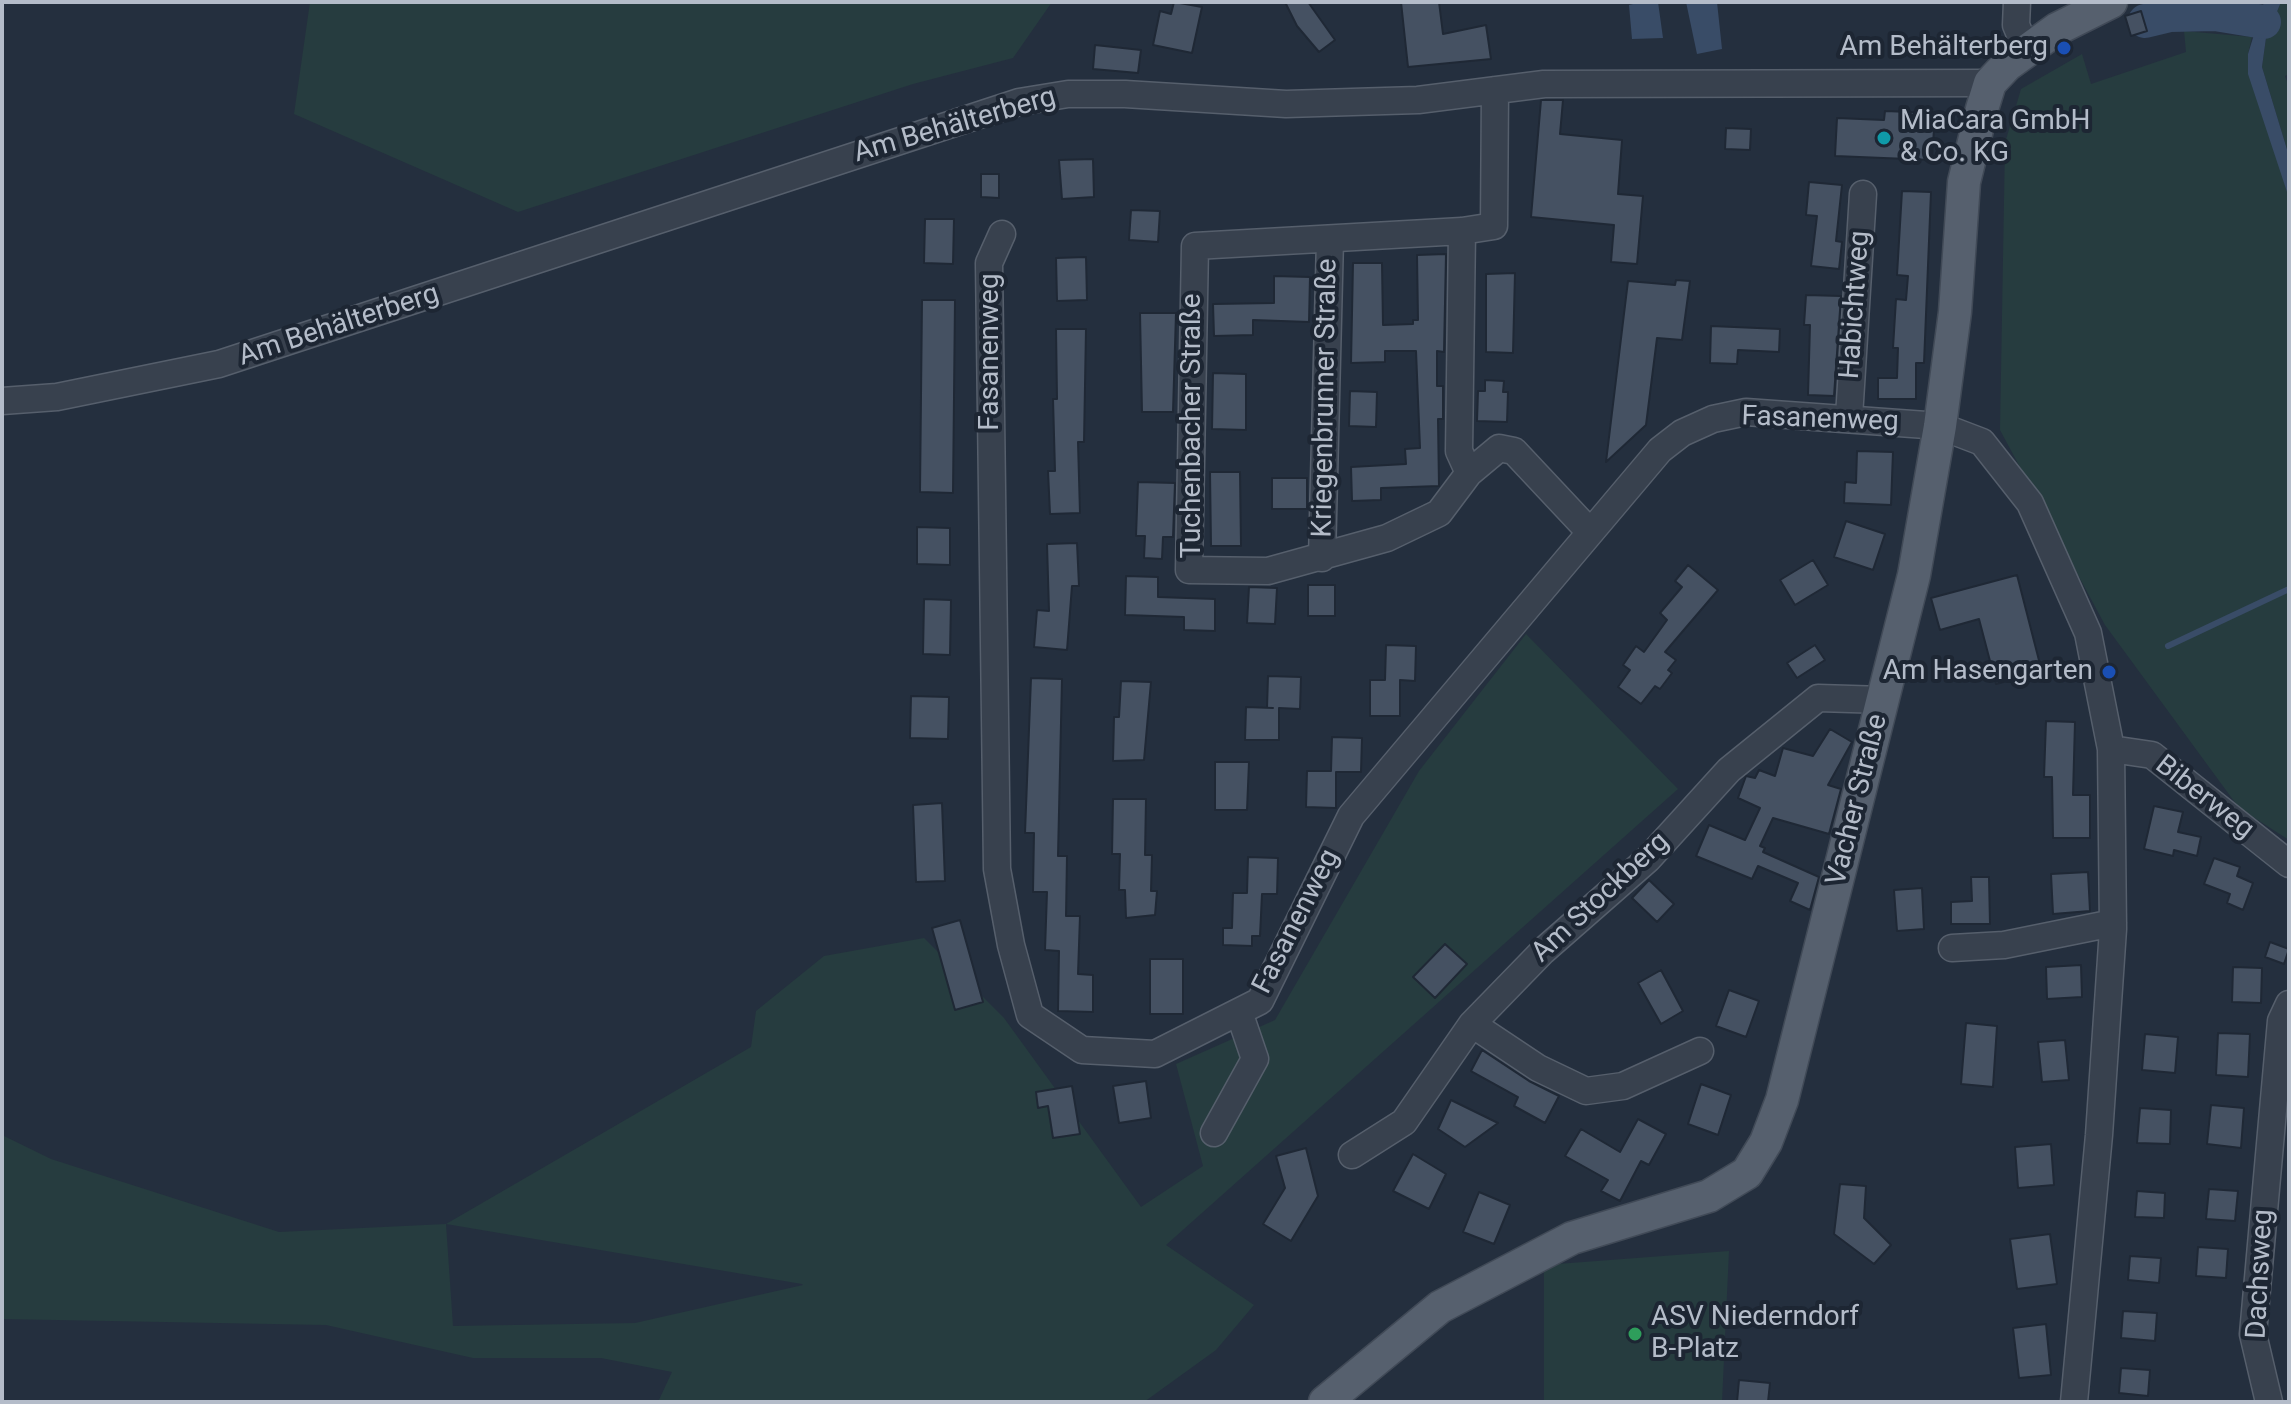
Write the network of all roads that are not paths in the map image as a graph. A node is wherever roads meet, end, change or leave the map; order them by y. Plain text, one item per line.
1 (2017, 2) edge
2 (2111, 2) edge
3 (2026, 49) junction
4 (1990, 83) junction
5 (1495, 90) junction
6 (1863, 194) dead end
7 (1462, 231) junction
8 (1002, 234) dead end
9 (1330, 239) junction
10 (2, 401) edge
11 (1849, 417) junction
12 (1940, 426) junction
13 (1469, 473) junction
14 (1590, 532) junction
15 (1322, 558) junction
16 (1884, 700) junction
17 (2111, 749) junction
18 (2289, 864) edge
19 (2113, 923) junction
20 (1952, 948) dead end
21 (2289, 1004) edge
22 (1239, 1012) junction
23 (1472, 1024) junction
24 (1700, 1051) dead end
25 (2279, 1132) edge
26 (1214, 1133) dead end
27 (1352, 1155) dead end
28 (2275, 1397) edge
29 (1325, 1402) edge
30 (2074, 1402) edge

1 - 3 street
2 - 3 main road
3 - 4 main road
4 - 5 street, Am Behälterberg
4 - 12 main road, Vacher Straße
5 - 7 street, Tuchenbacher Straße
5 - 10 street, Am Behälterberg
6 - 11 street, Habichtweg
7 - 9 street, Tuchenbacher Straße
7 - 13 street
8 - 22 street, Fasanenweg
9 - 15 street, Kriegenbrunner Straße
9 - 15 street, Tuchenbacher Straße
11 - 12 street, Fasanenweg
11 - 14 street, Fasanenweg
12 - 16 main road, Vacher Straße
12 - 17 street
13 - 14 street, Tuchenbacher Straße
13 - 15 street, Tuchenbacher Straße
14 - 22 street, Fasanenweg
16 - 23 street, Am Stockberg
16 - 29 main road, Vacher Straße
17 - 18 street, Biberweg
17 - 19 street
19 - 20 street
19 - 30 street
21 - 25 street, Dachsweg
22 - 26 street
23 - 24 street
23 - 27 street, Am Stockberg
25 - 28 street, Dachsweg

